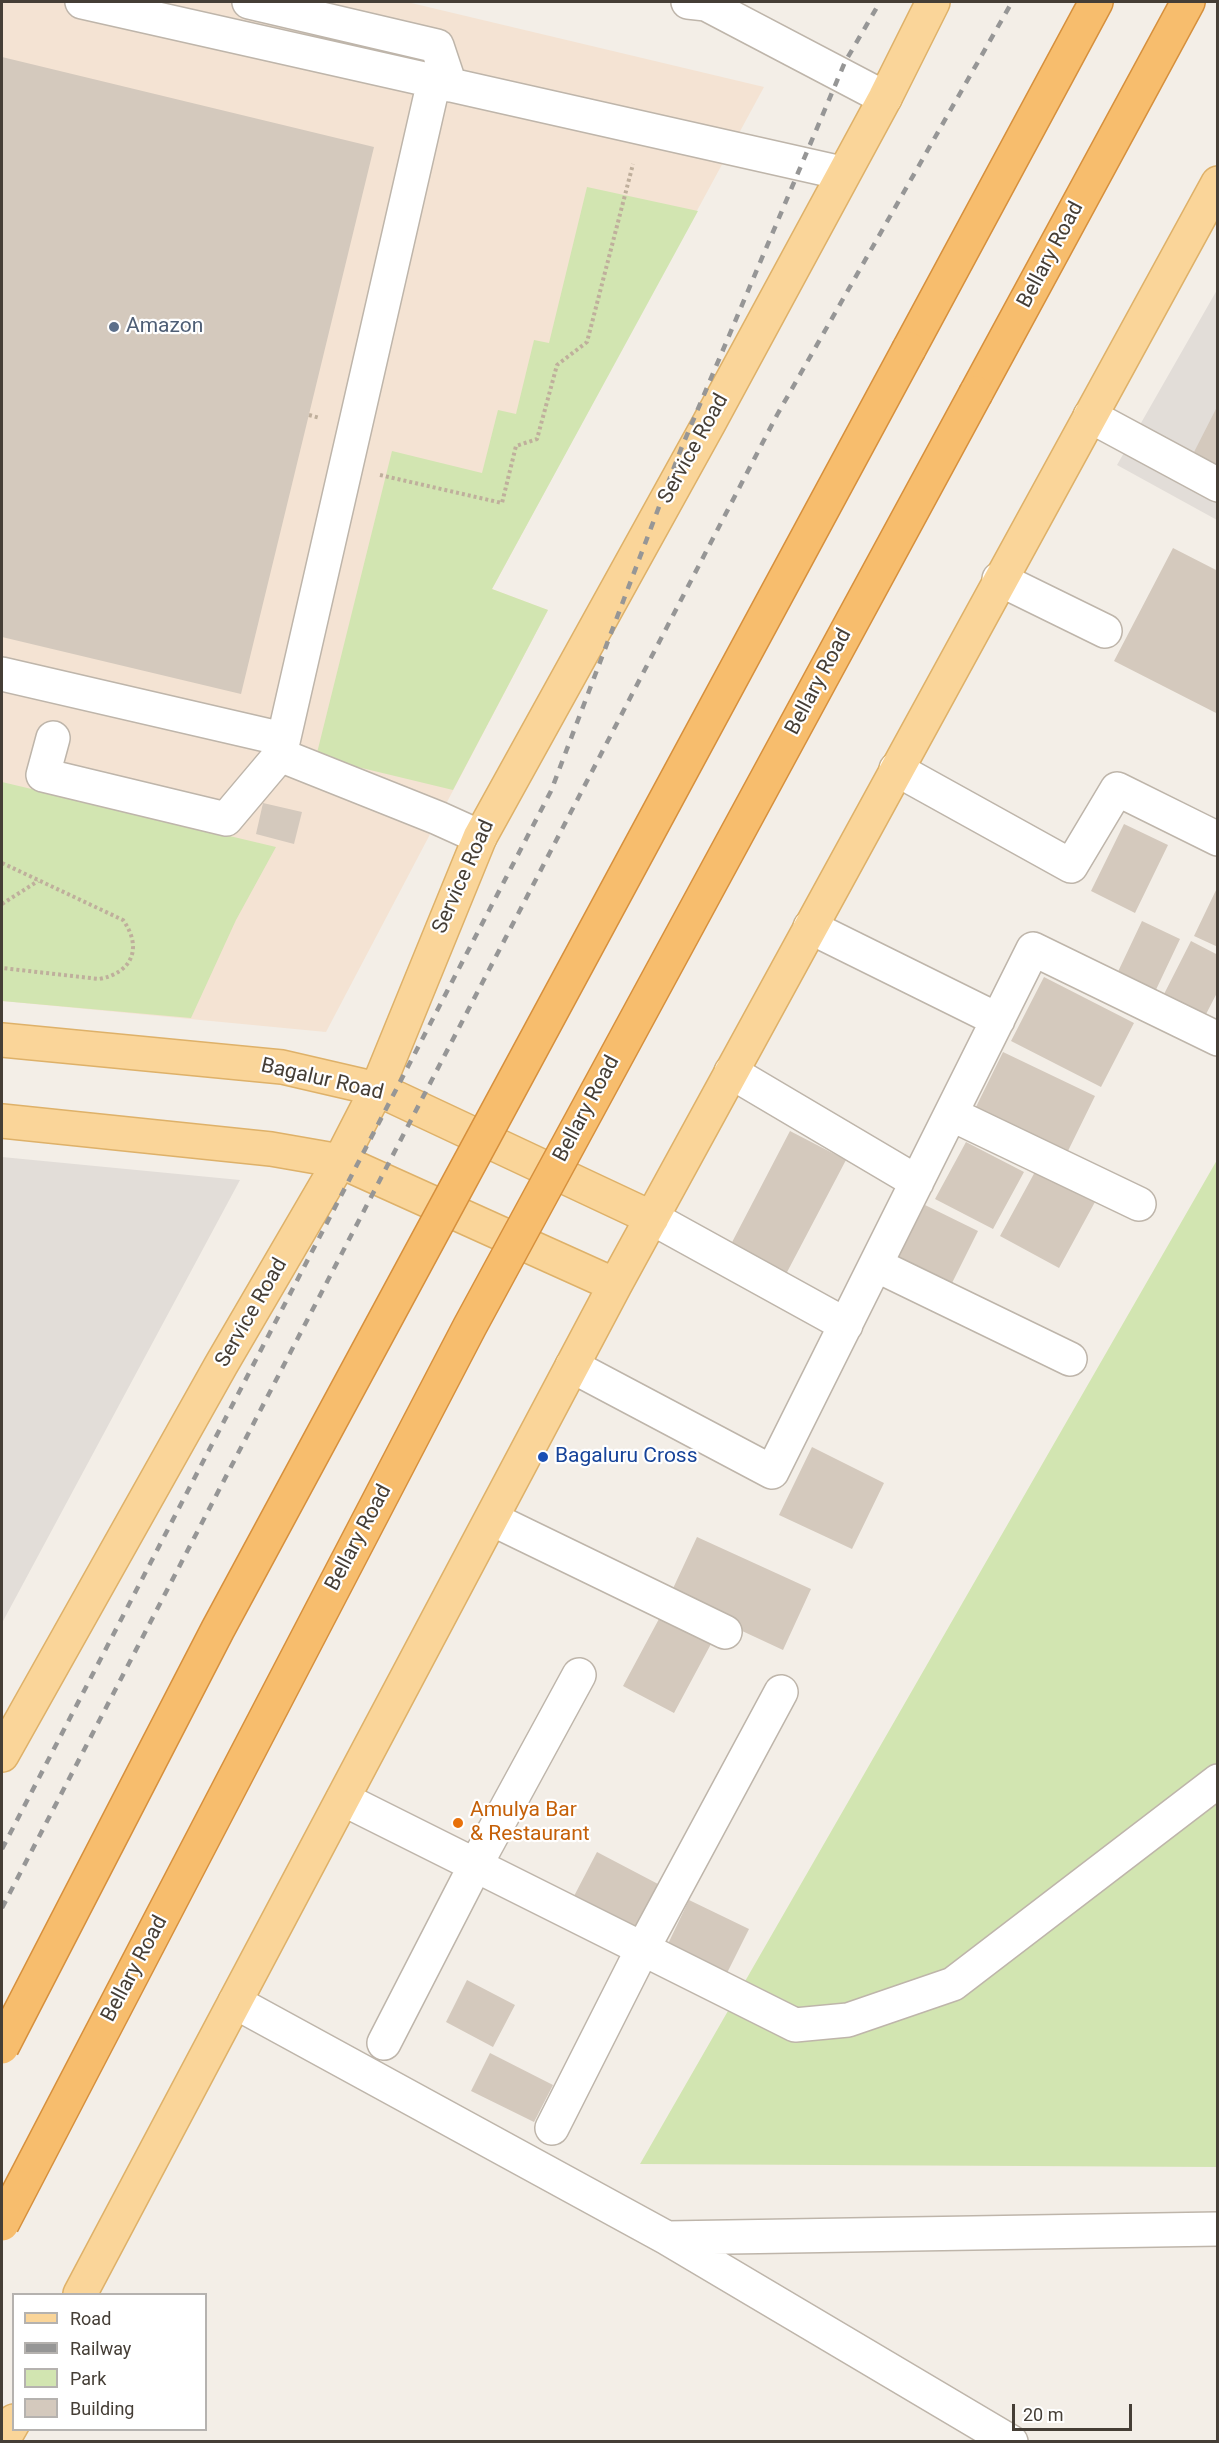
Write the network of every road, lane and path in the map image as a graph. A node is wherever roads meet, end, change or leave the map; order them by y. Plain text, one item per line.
1 (82, 2) edge
2 (249, 2) edge
3 (700, 2) edge
4 (933, 2) edge
5 (1096, 2) edge
6 (1188, 2) edge
7 (442, 83) junction
8 (885, 98) junction
9 (642, 129) junction
10 (843, 173) junction
11 (1218, 183) edge
12 (1090, 416) junction
13 (345, 466) junction
14 (1218, 485) edge
15 (999, 579) junction
16 (1105, 631) dead end
17 (2, 674) edge
18 (53, 738) dead end
19 (282, 747) junction
20 (896, 769) junction
21 (480, 837) junction
22 (1218, 839) edge
23 (2, 863) edge
24 (39, 880) junction
25 (2, 904) edge
26 (810, 927) junction
27 (2, 968) edge
28 (998, 1020) junction
29 (1218, 1039) edge
30 (2, 1040) edge
31 (731, 1072) junction
32 (376, 1089) junction
33 (951, 1114) junction
34 (2, 1121) edge
35 (340, 1161) junction
36 (917, 1182) junction
37 (1139, 1204) dead end
38 (652, 1218) junction
39 (876, 1265) junction
40 (615, 1285) junction
41 (846, 1325) junction
42 (1070, 1359) dead end
43 (572, 1366) junction
44 (492, 1519) junction
45 (725, 1632) dead end
46 (579, 1676) dead end
47 (781, 1692) dead end
48 (2, 1755) edge
49 (1218, 1781) edge
50 (343, 1799) junction
51 (475, 1866) junction
52 (642, 1950) junction
53 (236, 2002) junction
54 (384, 2043) dead end
55 (2, 2047) edge
56 (552, 2128) dead end
57 (2, 2224) edge
58 (1218, 2229) edge
59 (667, 2238) junction
60 (81, 2293) edge
61 (12, 2424) edge
62 (2, 2442) edge
63 (1011, 2442) edge

1 - 7 street
2 - 7 street
3 - 8 street
4 - 8 main road, Service Road
5 - 55 highway, bridge
6 - 57 highway, Bellary Road, bridge
7 - 9 street
7 - 13 street
8 - 10 main road, Service Road
9 - 10 street
9 - 13 path
10 - 21 main road, Service Road
11 - 12 main road
12 - 14 street
12 - 15 main road
13 - 19 street
15 - 16 street
15 - 20 main road
17 - 19 street
18 - 19 street
19 - 21 street
20 - 22 street
20 - 26 main road
21 - 32 main road, Service Road
23 - 24 path
24 - 25 path
24 - 27 path
26 - 28 street
26 - 31 main road
28 - 29 street
28 - 33 street
30 - 32 main road, Bagalur Road
31 - 36 street
31 - 38 main road
32 - 35 main road, Service Road
32 - 38 main road, Bagalur Road
33 - 36 street
33 - 37 street
34 - 35 main road
35 - 40 main road
35 - 48 main road, Service Road
36 - 39 street
38 - 40 main road
38 - 41 street
39 - 41 street
39 - 42 street
40 - 43 main road
41 - 43 street
43 - 44 main road
44 - 45 street
44 - 50 main road
46 - 51 street
47 - 52 street
49 - 52 street
50 - 51 street
50 - 53 main road
51 - 52 street
51 - 54 street
52 - 56 street
53 - 59 street
53 - 60 main road
58 - 59 street
59 - 63 street
61 - 62 main road

